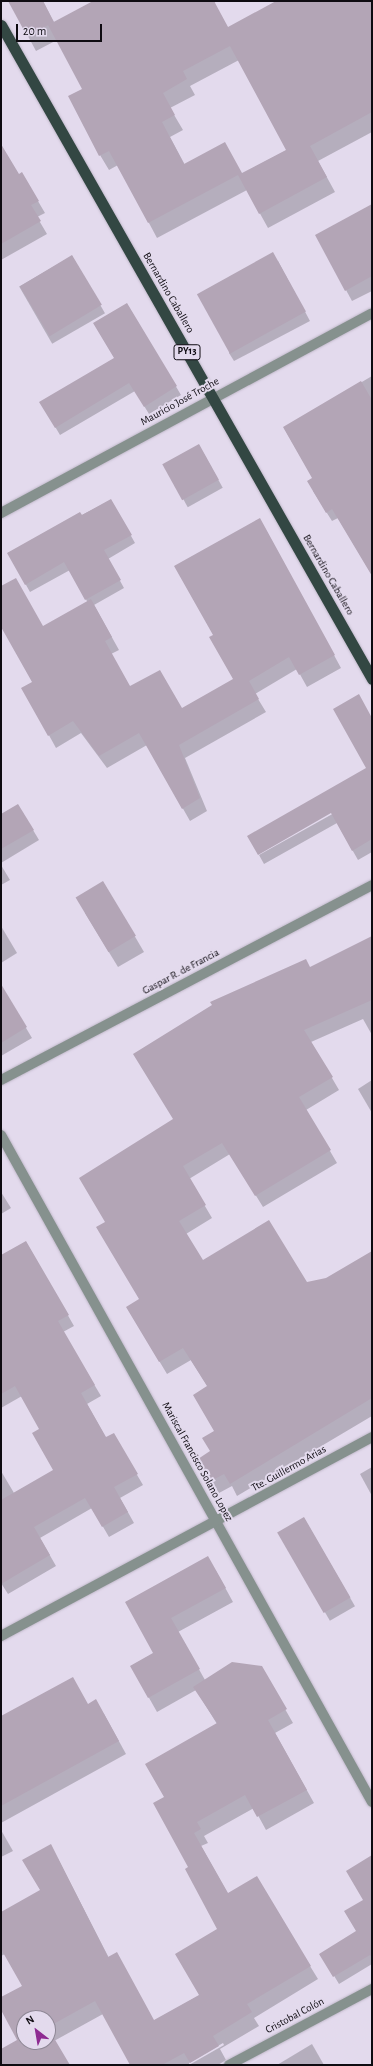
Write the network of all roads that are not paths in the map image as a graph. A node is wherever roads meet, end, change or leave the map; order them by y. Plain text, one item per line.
1 (1, 25) edge
2 (372, 313) edge
3 (212, 397) junction
4 (1, 514) edge
5 (372, 679) edge
6 (372, 885) edge
7 (1, 1080) edge
8 (1, 1135) edge
9 (372, 1437) edge
10 (217, 1522) junction
11 (1, 1636) edge
12 (372, 1802) edge
13 (372, 1989) edge
14 (229, 2065) edge

1 - 3 highway, Bernardino Caballero / PY13
2 - 3 street, Mauricio José Troche
3 - 4 street, Mauricio José Troche
3 - 5 highway, Bernardino Caballero / PY13
6 - 7 street, Gaspar R. de Francia
8 - 10 street, Mariscal Francisco Solano Lopez
9 - 10 street, Tte. Guillermo Arias
10 - 11 street, Tte. Guillermo Arias
10 - 12 street, Mariscal Francisco Solano Lopez
13 - 14 street, Cristobal Colón

